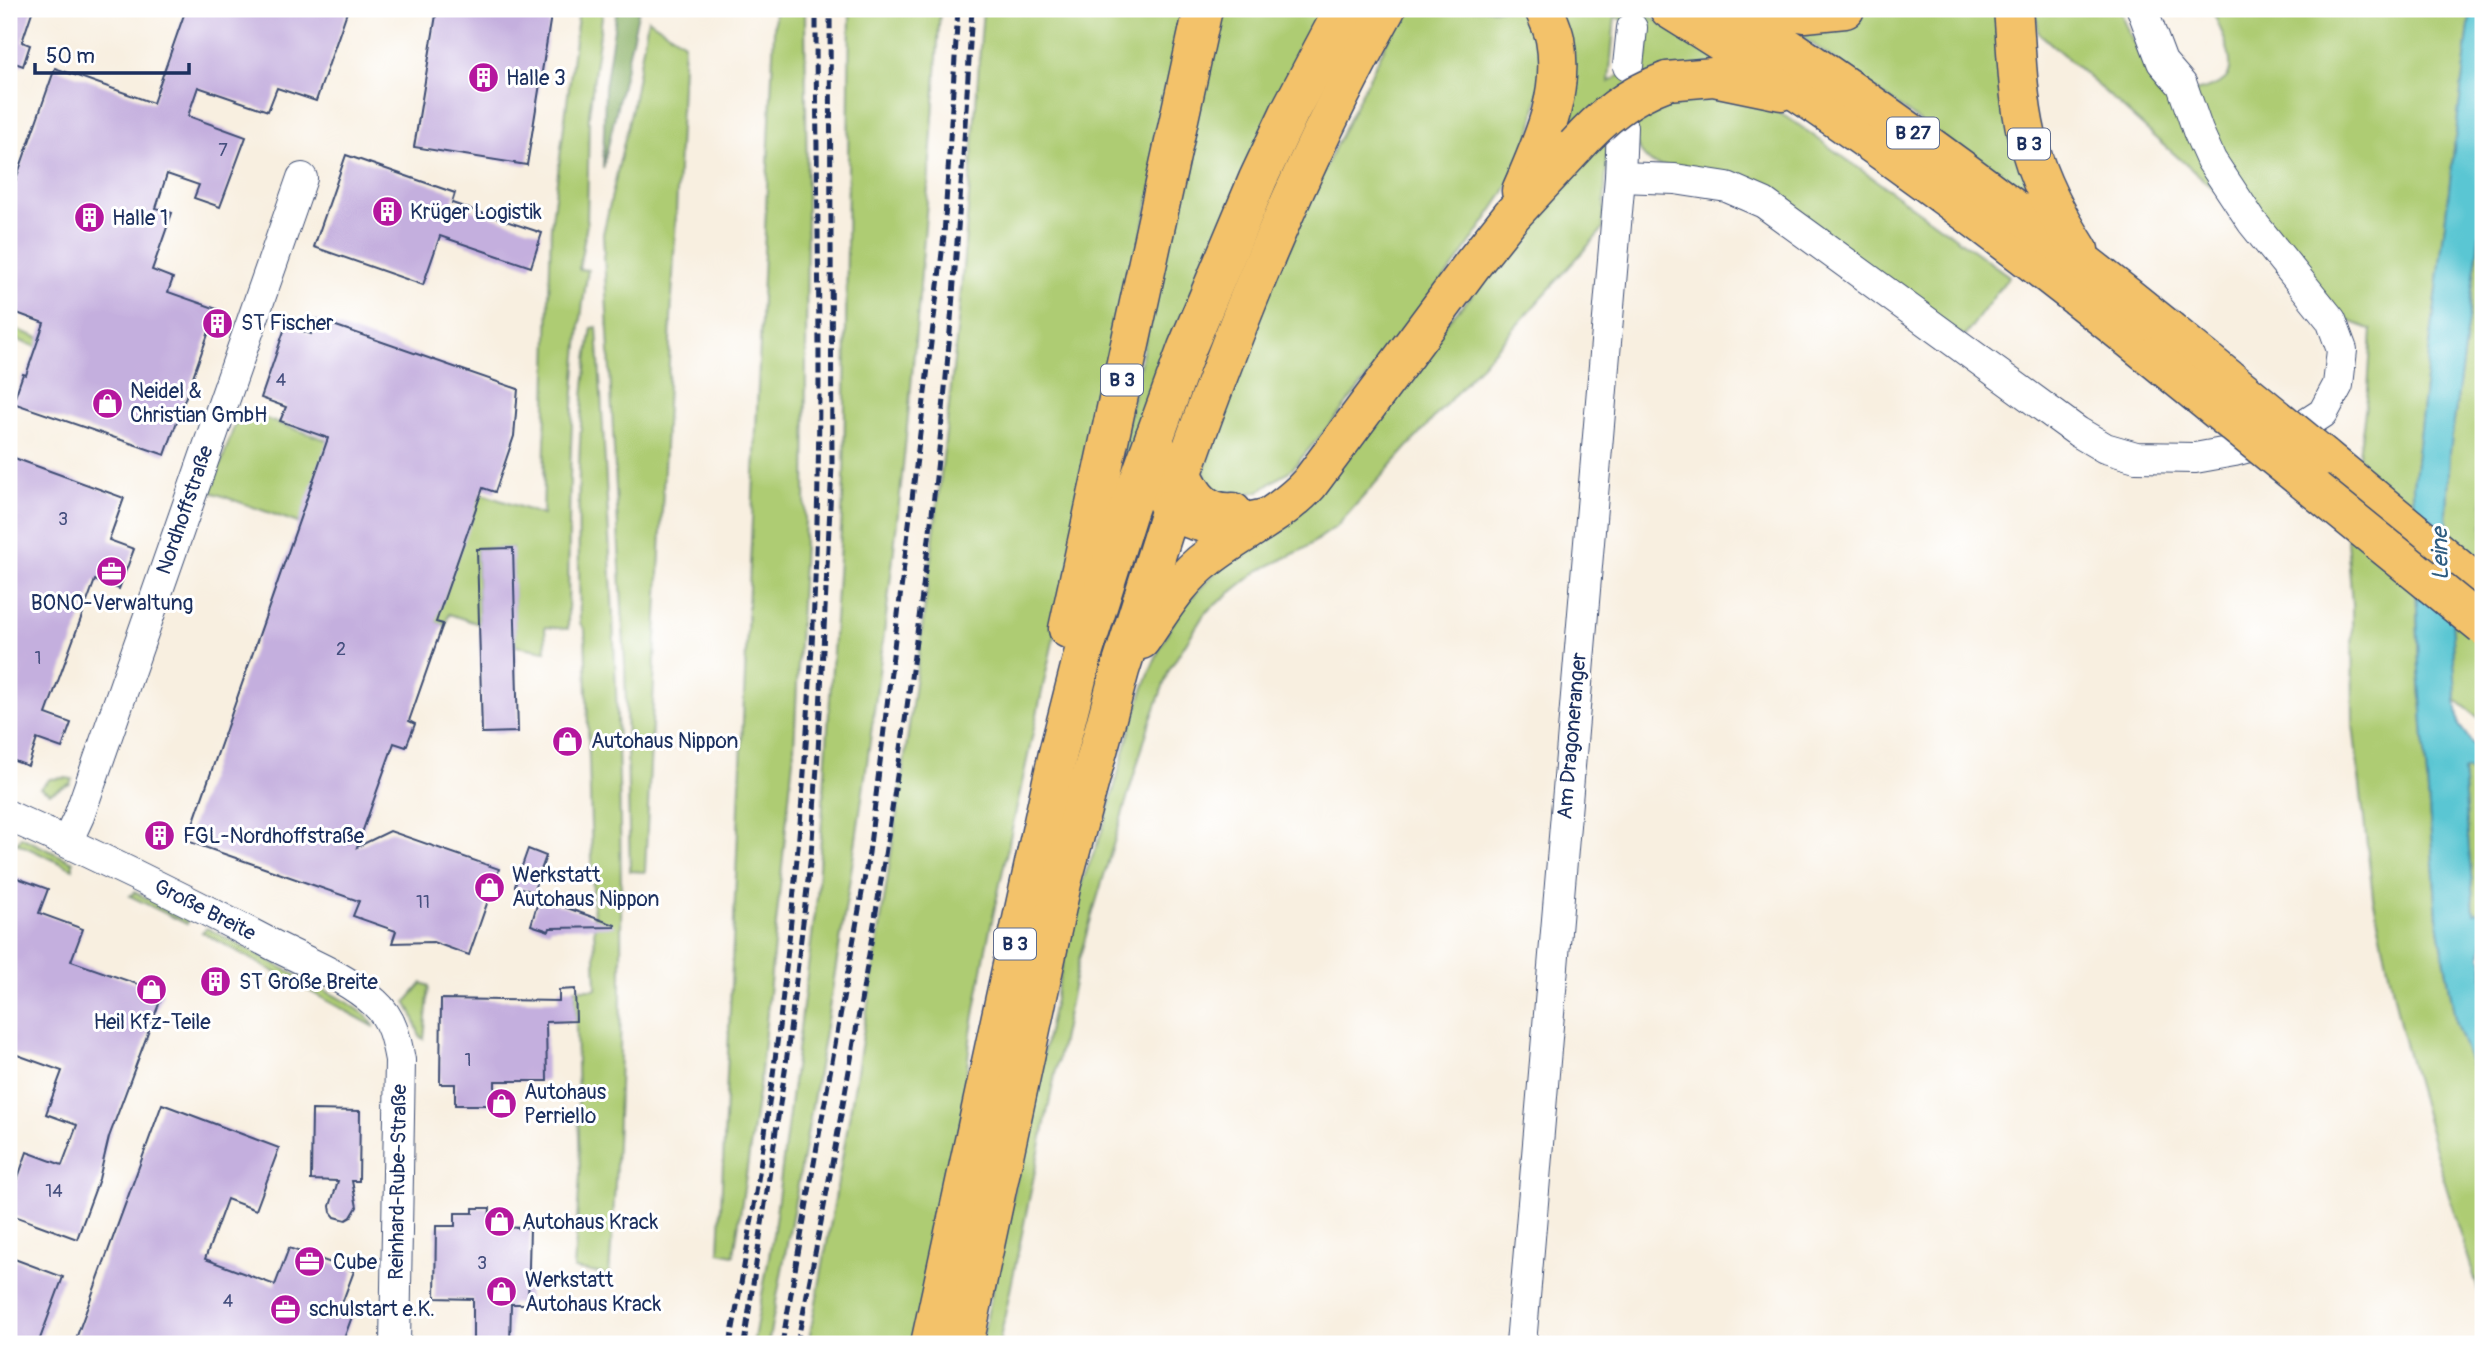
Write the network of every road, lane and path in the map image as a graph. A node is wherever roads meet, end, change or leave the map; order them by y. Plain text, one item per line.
1 (1203, 9) edge
2 (1344, 9) edge
3 (1386, 9) edge
4 (1544, 9) edge
5 (1669, 9) edge
6 (1729, 9) edge
7 (1779, 9) edge
8 (1845, 9) edge
9 (2013, 9) edge
10 (2142, 9) edge
11 (1632, 28) dead end
12 (1628, 66) dead end
13 (1807, 97) junction
14 (1622, 127) dead end
15 (1620, 177) junction
16 (302, 178) dead end
17 (1511, 216) junction
18 (2090, 266) junction
19 (2161, 343) junction
20 (1155, 436) junction
21 (1330, 455) junction
22 (1177, 491) junction
23 (1266, 517) junction
24 (2483, 589) edge
25 (2483, 626) edge
26 (1119, 670) junction
27 (1058, 754) junction
28 (9, 816) edge
29 (67, 842) junction
30 (390, 1020) joint
31 (395, 1344) edge
32 (930, 1344) edge
33 (964, 1344) edge
34 (1521, 1344) edge

1 - 27 main road, B 3
2 - 20 main road, B 3
3 - 22 main road, B 3
4 - 17 main road
5 - 13 main road
6 - 18 main road, B 27
7 - 8 main road
9 - 18 main road, B 3
10 - 15 street
11 - 12 street
13 - 17 main road, bridge
13 - 19 main road, B 27
14 - 15 street, Am Dragoneranger
15 - 34 street, Am Dragoneranger
16 - 29 street, Nordhoffstraße
17 - 21 main road
18 - 19 main road, B 27
19 - 24 main road, B 27, bridge
19 - 25 main road, B 27, bridge
20 - 22 main road
20 - 27 main road, B 3
21 - 22 main road
21 - 23 main road
22 - 23 main road
22 - 26 main road, B 3
23 - 26 main road
26 - 33 main road, B 3
27 - 32 main road, B 3
28 - 29 street, Große Breite
29 - 30 street, Große Breite
30 - 31 street, Reinhard-Rube-Straße

